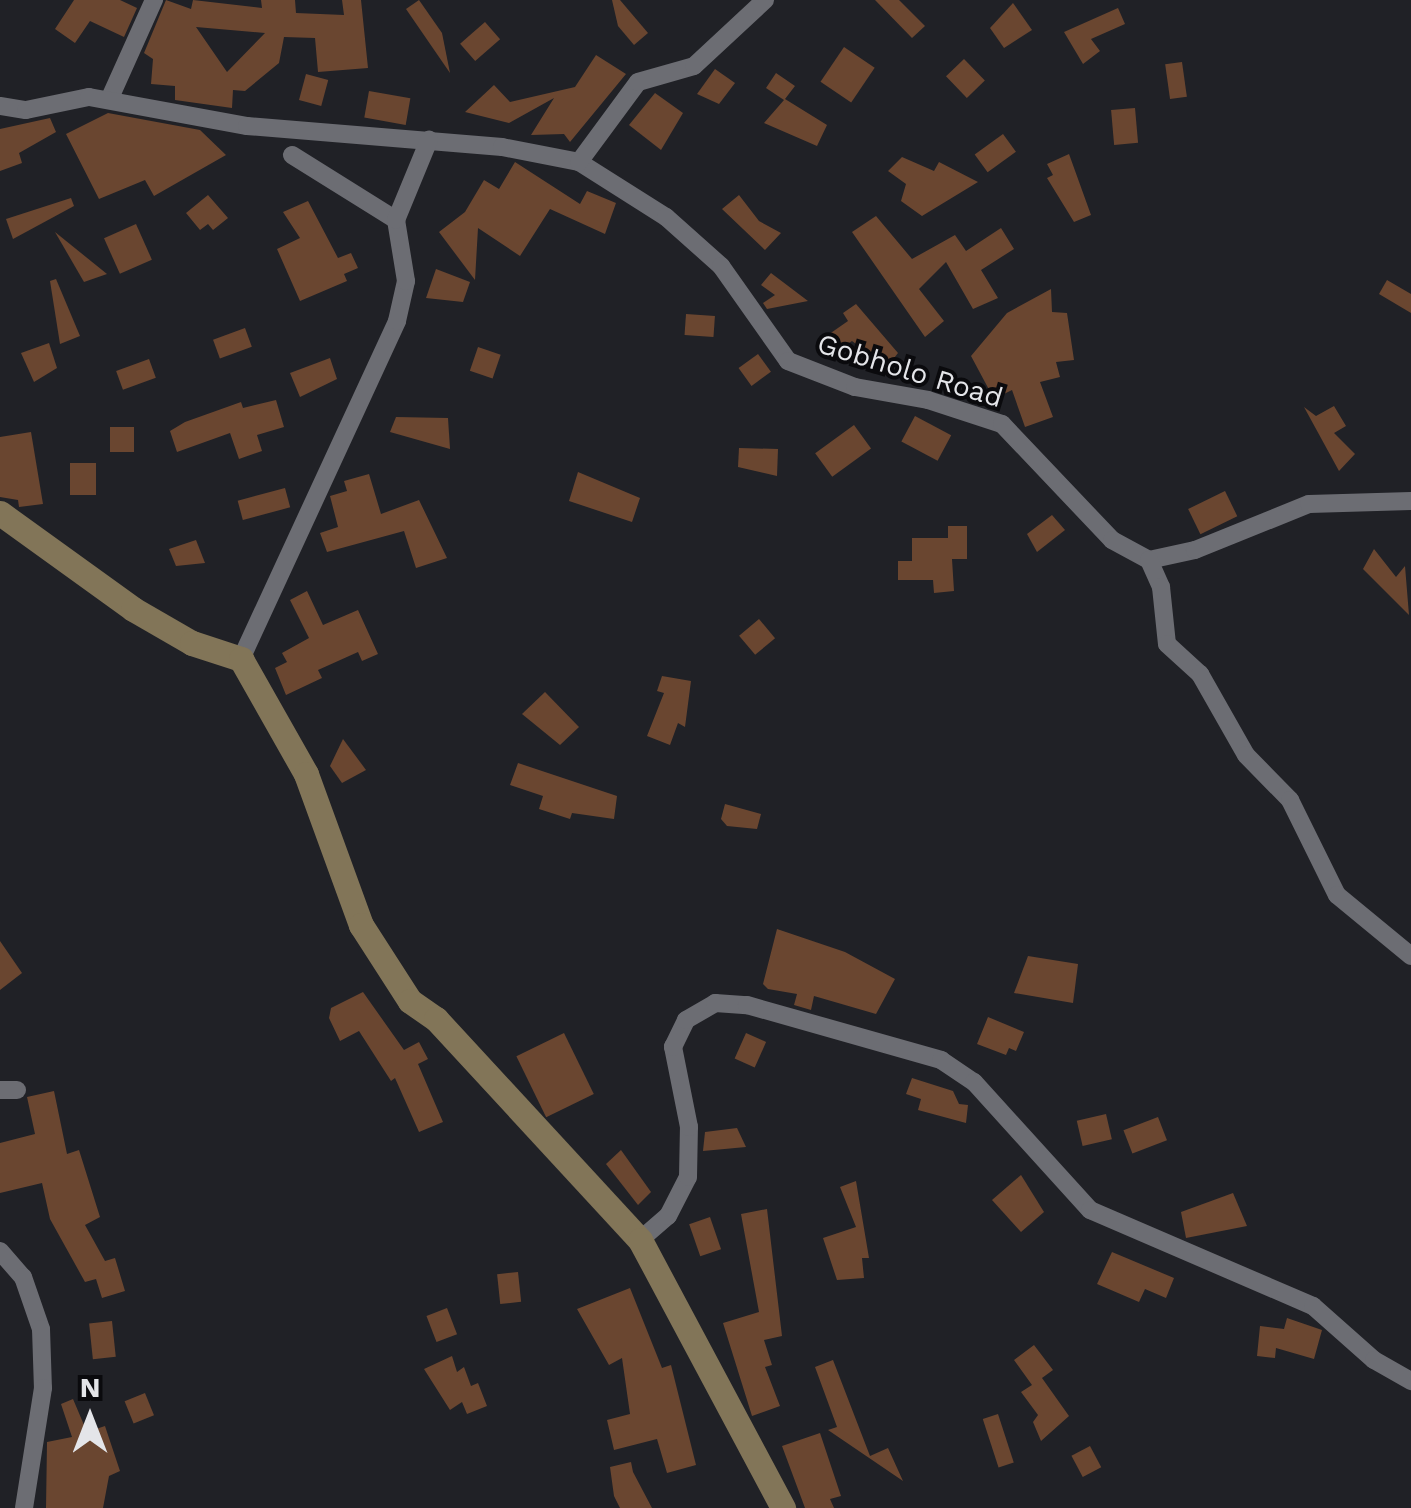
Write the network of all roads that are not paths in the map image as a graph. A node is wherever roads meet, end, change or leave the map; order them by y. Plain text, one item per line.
1 (154, 0) edge
2 (766, 0) edge
3 (108, 100) junction
4 (0, 106) edge
5 (428, 140) junction
6 (292, 155) dead end
7 (579, 162) junction
8 (396, 220) junction
9 (1411, 501) edge
10 (0, 513) edge
11 (1148, 560) junction
12 (241, 660) junction
13 (1411, 956) edge
14 (640, 1240) junction
15 (0, 1251) edge
16 (1411, 1381) edge
17 (24, 1508) edge
18 (783, 1508) edge

1 - 3 street
2 - 7 street
3 - 4 street, Gobholo Road
3 - 5 street, Gobholo Road
5 - 7 street, Gobholo Road
5 - 8 street
6 - 8 street
7 - 11 street, Gobholo Road
8 - 12 street
9 - 11 street
10 - 12 street
11 - 13 street
12 - 14 street
14 - 16 street
14 - 18 street
15 - 17 street

